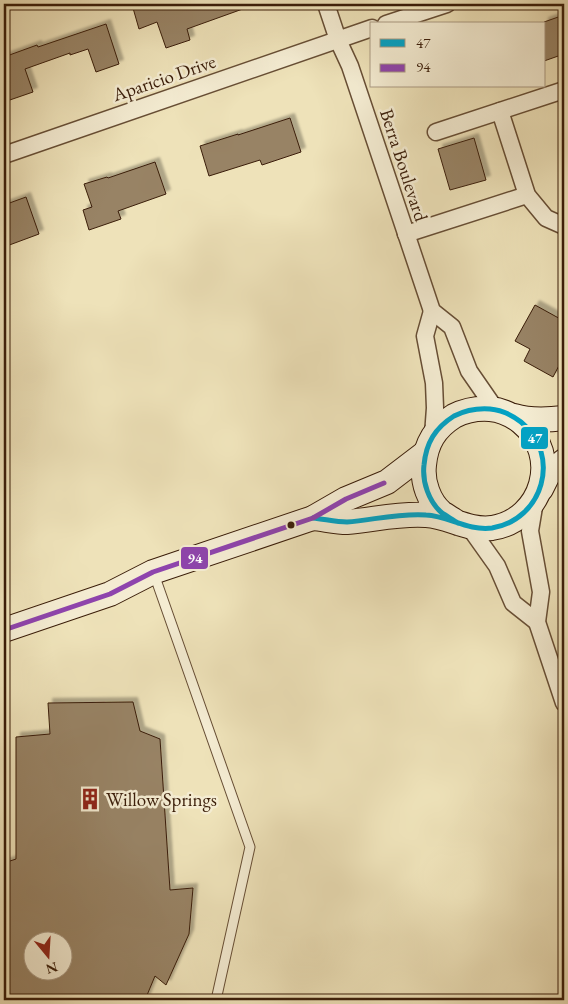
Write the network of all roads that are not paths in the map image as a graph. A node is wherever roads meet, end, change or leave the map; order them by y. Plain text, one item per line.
1 (326, 4) edge
2 (446, 4) edge
3 (392, 22) edge
4 (370, 29) edge
5 (338, 40) junction
6 (564, 90) edge
7 (500, 111) junction
8 (436, 132) dead end
9 (4, 155) edge
10 (527, 195) junction
11 (564, 226) edge
12 (406, 234) junction
13 (432, 311) junction
14 (505, 413) junction
15 (564, 418) edge
16 (429, 444) junction
17 (564, 461) edge
18 (537, 495) junction
19 (313, 518) junction
20 (464, 525) junction
21 (153, 572) junction
22 (537, 622) junction
23 (4, 630) edge
24 (564, 703) edge
25 (216, 1000) edge

1 - 5 street, Berra Boulevard
2 - 3 street
4 - 5 street, Aparicio Drive
5 - 9 street, Aparicio Drive
5 - 12 street, Berra Boulevard
6 - 7 street
7 - 8 street
7 - 10 street
10 - 11 street
10 - 12 street
12 - 13 street, Berra Boulevard
13 - 14 street
13 - 16 street
14 - 15 street
14 - 16 street
14 - 18 street
16 - 19 street
16 - 20 street
17 - 18 street
18 - 20 street
18 - 22 street
19 - 20 street
19 - 21 street
20 - 22 street
21 - 23 street
21 - 25 lane
22 - 24 street

